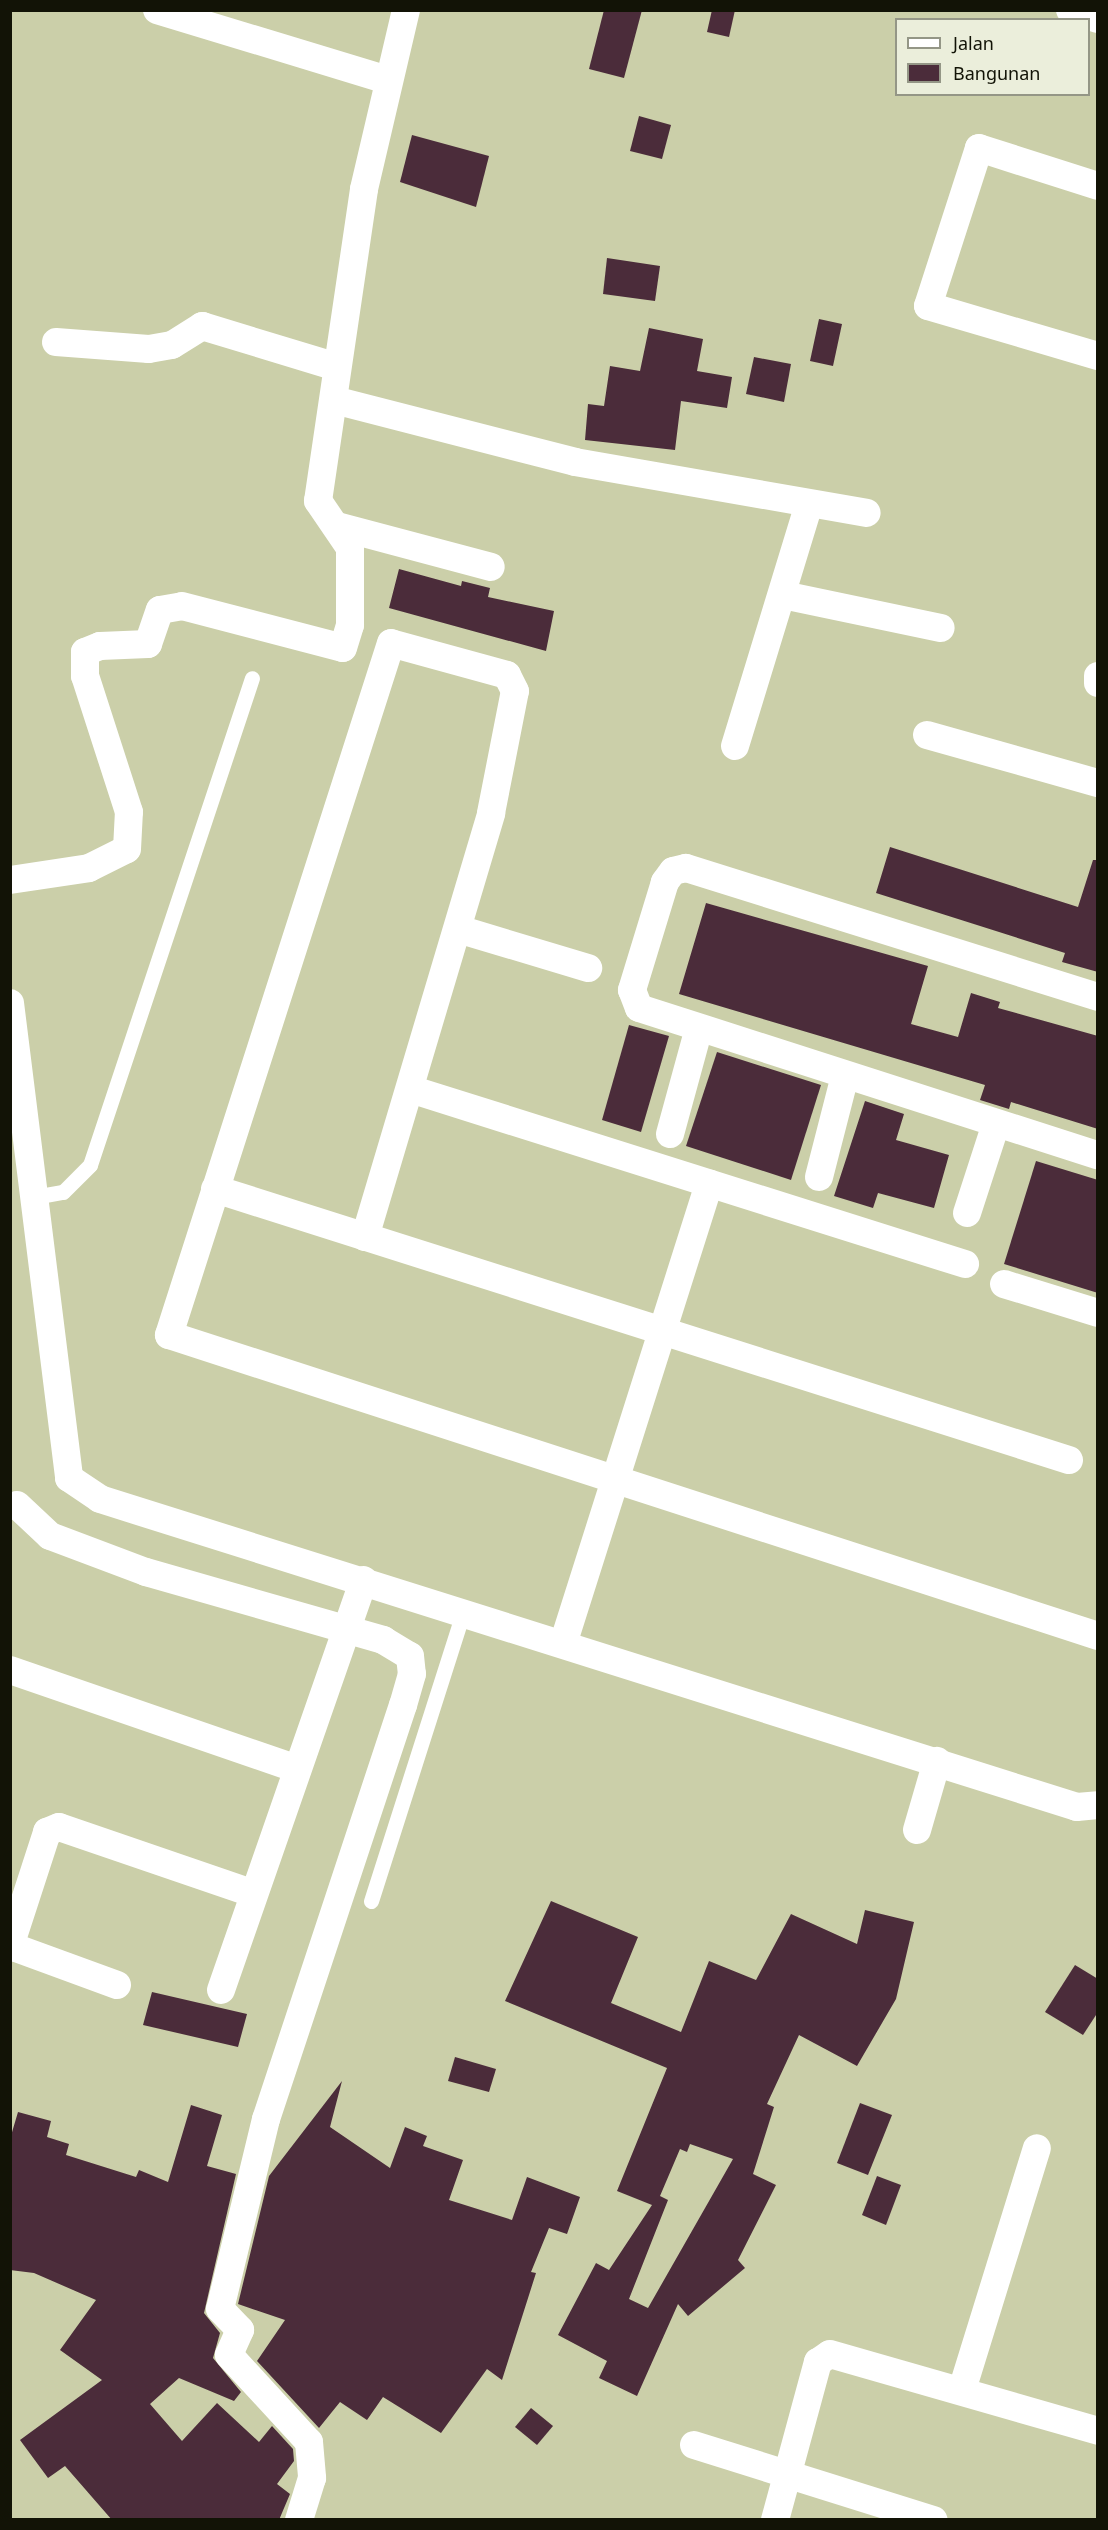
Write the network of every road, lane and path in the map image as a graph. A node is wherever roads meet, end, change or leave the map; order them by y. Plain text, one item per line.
1 (157, 10) edge
2 (406, 10) edge
3 (1070, 10) edge
4 (1098, 19) edge
5 (387, 80) junction
6 (1098, 186) edge
7 (56, 342) dead end
8 (1098, 356) edge
9 (337, 368) junction
10 (334, 400) junction
11 (809, 504) junction
12 (867, 513) dead end
13 (337, 526) junction
14 (491, 567) dead end
15 (783, 595) junction
16 (941, 628) dead end
17 (1098, 676) edge
18 (252, 678) dead end
19 (1098, 683) edge
20 (927, 735) dead end
21 (735, 746) dead end
22 (1098, 783) edge
23 (10, 880) edge
24 (458, 929) junction
25 (588, 968) dead end
26 (1098, 997) edge
27 (10, 1003) edge
28 (699, 1028) junction
29 (845, 1076) junction
30 (410, 1089) junction
31 (996, 1124) junction
32 (670, 1134) dead end
33 (1098, 1155) edge
34 (819, 1177) dead end
35 (709, 1184) junction
36 (215, 1189) junction
37 (33, 1197) junction
38 (967, 1213) dead end
39 (365, 1237) junction
40 (965, 1264) dead end
41 (1004, 1284) dead end
42 (1098, 1313) edge
43 (662, 1330) junction
44 (1069, 1460) dead end
45 (614, 1481) junction
46 (17, 1505) dead end
47 (364, 1580) junction
48 (464, 1610) junction
49 (346, 1631) junction
50 (1098, 1636) edge
51 (564, 1641) junction
52 (10, 1670) edge
53 (937, 1761) junction
54 (296, 1768) junction
55 (1098, 1805) edge
56 (916, 1830) dead end
57 (252, 1893) junction
58 (371, 1901) dead end
59 (117, 1985) dead end
60 (221, 1990) dead end
61 (1036, 2148) dead end
62 (962, 2390) junction
63 (1098, 2431) edge
64 (694, 2445) dead end
65 (790, 2475) junction
66 (299, 2520) edge
67 (775, 2520) edge
68 (934, 2520) edge

1 - 5 street
2 - 5 street
3 - 4 street
5 - 9 street
6 - 8 street
7 - 9 street
9 - 10 street
10 - 11 street
10 - 13 street
11 - 12 street
11 - 15 street
13 - 14 street
13 - 23 street
15 - 16 street
15 - 21 street
17 - 19 street
18 - 37 lane
20 - 22 street
24 - 25 street
24 - 30 street
24 - 36 street
26 - 28 street
27 - 37 street
28 - 29 street
28 - 32 street
29 - 31 street
29 - 34 street
30 - 35 street
30 - 39 street
31 - 33 street
31 - 38 street
35 - 40 street
35 - 43 street
36 - 39 street
36 - 45 street
37 - 47 street
39 - 43 street
41 - 42 street
43 - 44 street
43 - 45 street
45 - 50 street
45 - 51 street
46 - 49 street
47 - 48 street
47 - 49 street
48 - 51 street
48 - 58 lane
49 - 54 street
49 - 66 street
51 - 53 street
52 - 54 street
53 - 55 street
53 - 56 street
54 - 57 street
57 - 59 street
57 - 60 street
61 - 62 street
62 - 63 street
62 - 65 street
64 - 65 street
65 - 67 street
65 - 68 street

